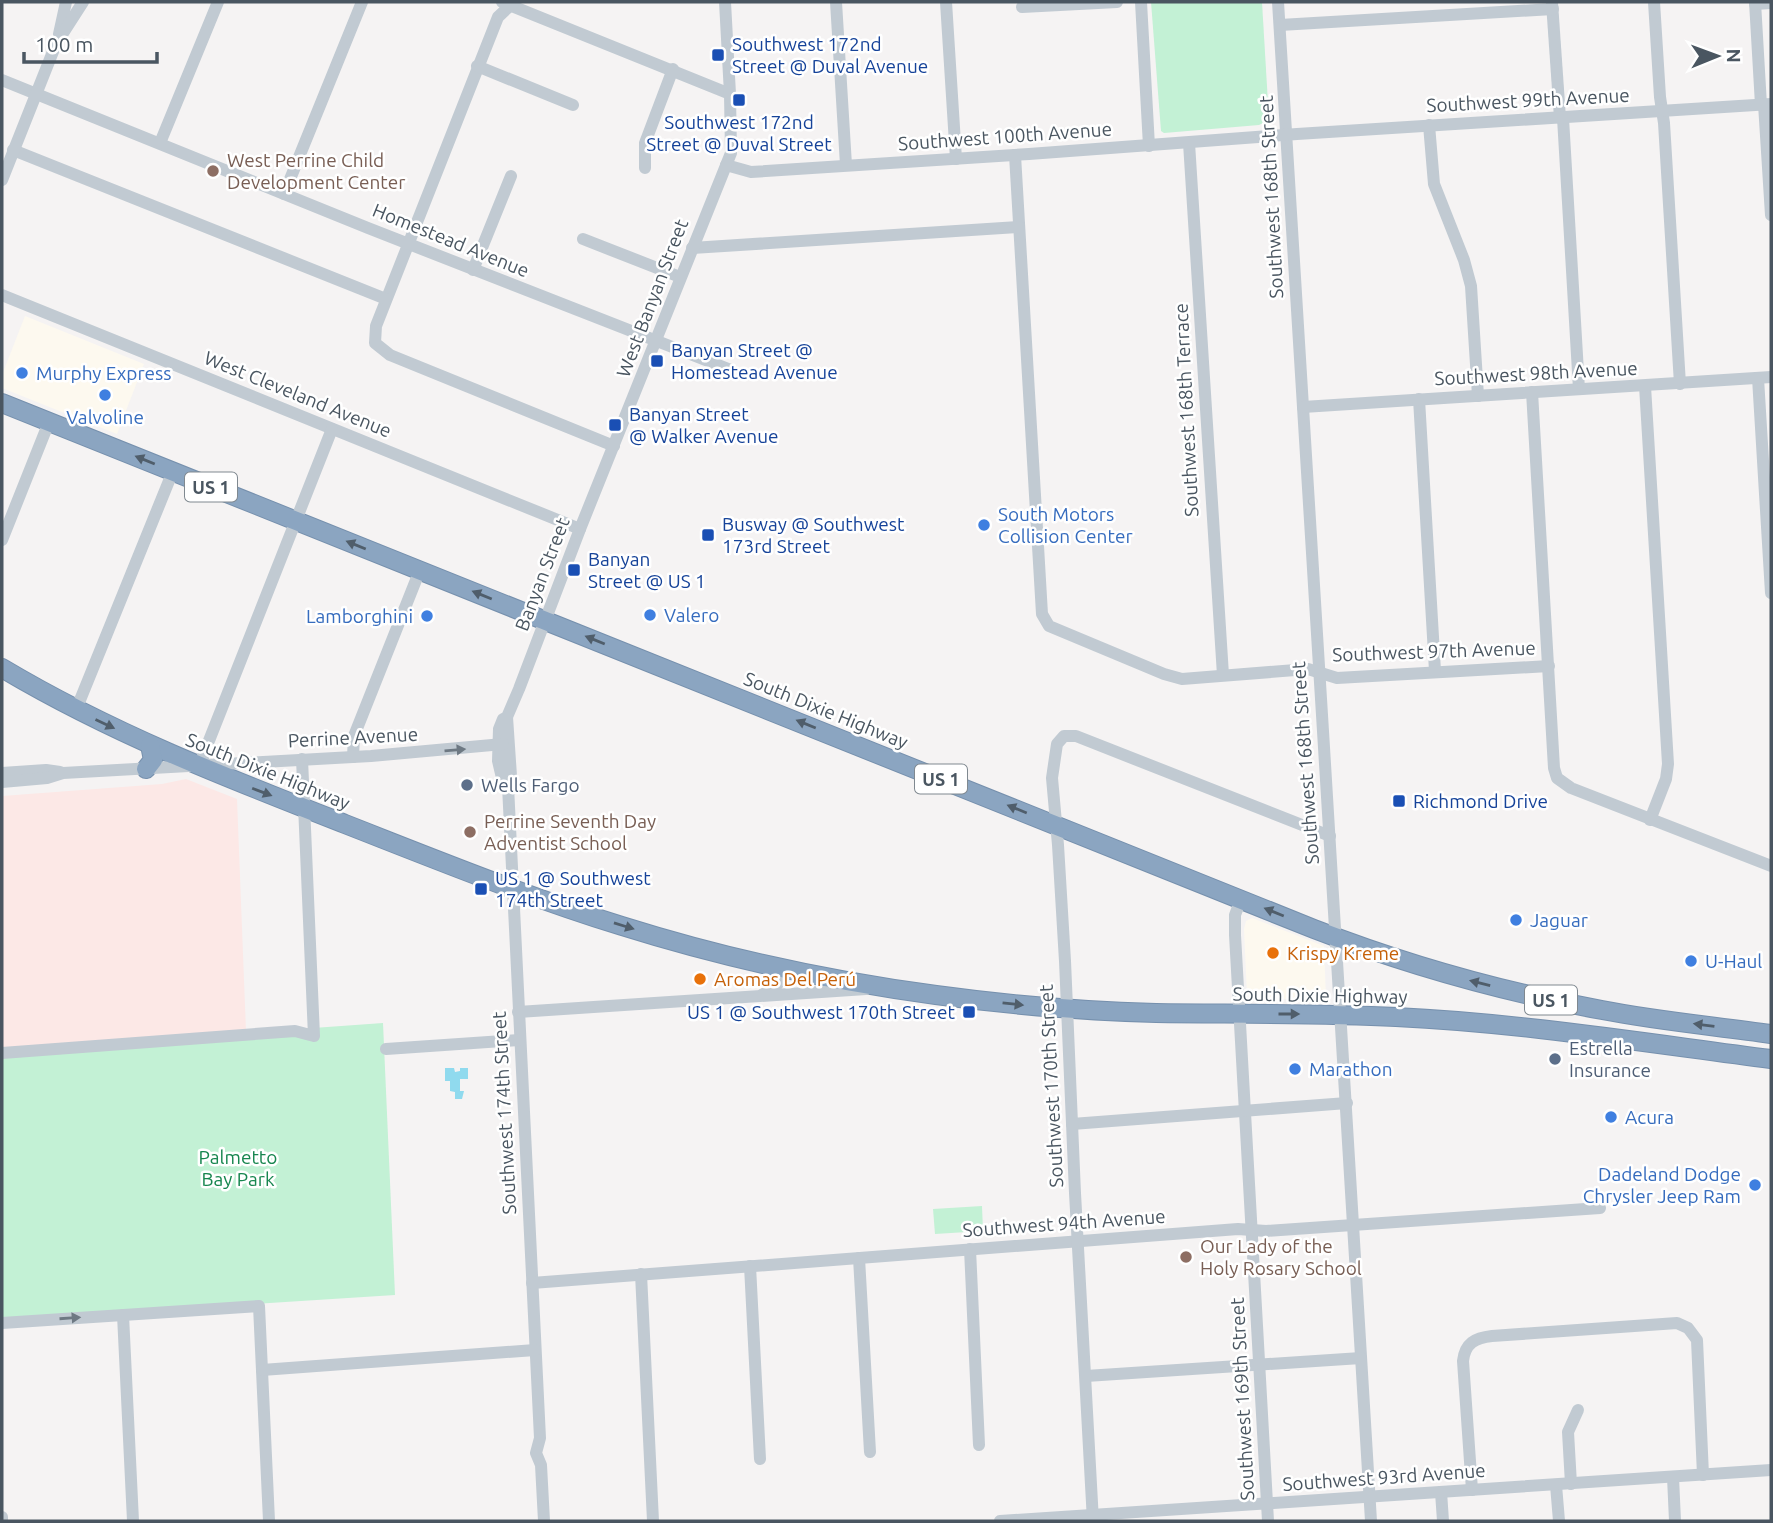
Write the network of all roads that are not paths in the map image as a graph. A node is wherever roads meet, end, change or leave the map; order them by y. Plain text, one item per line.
1 (66, 2) edge
2 (83, 2) edge
3 (218, 2) edge
4 (362, 2) edge
5 (725, 2) edge
6 (836, 2) edge
7 (946, 2) edge
8 (1117, 2) edge
9 (1141, 2) edge
10 (1278, 2) edge
11 (1654, 2) edge
12 (1771, 2) edge
13 (509, 3) edge
14 (1755, 3) edge
15 (1553, 6) edge
16 (1022, 7) dead end
17 (1280, 25) junction
18 (57, 44) junction
19 (477, 66) junction
20 (673, 69) junction
21 (2, 80) edge
22 (730, 93) junction
23 (35, 95) junction
24 (1766, 104) edge
25 (572, 105) dead end
26 (1662, 111) junction
27 (1561, 118) junction
28 (1429, 125) junction
29 (1287, 135) junction
30 (1189, 143) junction
31 (160, 144) junction
32 (1149, 146) junction
33 (13, 150) junction
34 (1015, 155) junction
35 (956, 159) junction
36 (726, 165) junction
37 (846, 165) junction
38 (645, 168) dead end
39 (512, 176) dead end
40 (2, 180) edge
41 (285, 194) junction
42 (1771, 215) edge
43 (1019, 227) junction
44 (583, 239) dead end
45 (407, 243) junction
46 (692, 248) junction
47 (473, 270) junction
48 (680, 277) junction
49 (2, 295) edge
50 (386, 299) junction
51 (656, 342) junction
52 (731, 370) dead end
53 (1765, 378) edge
54 (1680, 384) junction
55 (1645, 386) junction
56 (1579, 389) junction
57 (1532, 392) junction
58 (1478, 396) junction
59 (1419, 400) junction
60 (2, 403) edge
61 (1303, 407) junction
62 (48, 422) junction
63 (332, 429) junction
64 (614, 446) junction
65 (173, 471) junction
66 (296, 521) junction
67 (580, 529) junction
68 (2, 540) edge
69 (420, 570) junction
70 (1771, 593) edge
71 (545, 620) junction
72 (1549, 666) junction
73 (2, 668) edge
74 (1435, 671) junction
75 (1318, 672) junction
76 (1223, 675) junction
77 (76, 710) junction
78 (504, 744) junction
79 (150, 746) junction
80 (353, 757) junction
81 (302, 759) junction
82 (198, 766) junction
83 (146, 769) junction
84 (2, 773) edge
85 (64, 773) junction
86 (2, 782) edge
87 (508, 786) joint
88 (304, 808) junction
89 (1650, 820) junction
90 (1056, 825) junction
91 (1330, 836) junction
92 (1770, 861) edge
93 (513, 889) junction
94 (1241, 899) junction
95 (1337, 937) junction
96 (776, 966) junction
97 (887, 987) junction
98 (760, 995) junction
99 (1565, 1003) junction
100 (1066, 1008) junction
101 (518, 1012) junction
102 (1240, 1014) junction
103 (1342, 1014) junction
104 (1746, 1030) junction
105 (1560, 1031) junction
106 (1771, 1034) edge
107 (519, 1040) junction
108 (386, 1049) dead end
109 (1718, 1052) junction
110 (2, 1053) edge
111 (1771, 1059) edge
112 (1347, 1103) junction
113 (1244, 1110) junction
114 (1072, 1124) junction
115 (1600, 1208) dead end
116 (1353, 1224) junction
117 (1252, 1230) junction
118 (1078, 1242) junction
119 (970, 1249) junction
120 (859, 1258) junction
121 (750, 1266) junction
122 (641, 1274) junction
123 (531, 1283) junction
124 (123, 1315) junction
125 (2, 1323) edge
126 (535, 1350) junction
127 (1361, 1358) junction
128 (1258, 1365) junction
129 (262, 1370) junction
130 (1086, 1376) junction
131 (1578, 1410) dead end
132 (979, 1445) dead end
133 (870, 1452) dead end
134 (760, 1459) dead end
135 (1771, 1470) edge
136 (1703, 1475) junction
137 (1672, 1477) junction
138 (1571, 1484) junction
139 (1556, 1485) junction
140 (1472, 1490) junction
141 (1441, 1492) junction
142 (1369, 1497) junction
143 (1267, 1504) junction
144 (1093, 1518) edge
145 (133, 1521) edge
146 (268, 1521) edge
147 (544, 1521) edge
148 (653, 1521) edge
149 (1000, 1521) edge
150 (1268, 1521) edge
151 (1371, 1521) edge
152 (1443, 1521) edge
153 (1559, 1521) edge
154 (1675, 1521) edge

1 - 18 street
2 - 18 street
3 - 31 street
4 - 41 street
5 - 22 street, West Banyan Street
6 - 37 street
7 - 35 street
8 - 16 street
9 - 32 street
10 - 17 street, Southwest 168th Street
11 - 26 street
12 - 14 street
13 - 19 street
13 - 20 street
14 - 24 street
15 - 17 street
15 - 27 street
17 - 29 street, Southwest 168th Street
18 - 23 street
19 - 25 street
19 - 45 street
20 - 22 street
20 - 38 street
21 - 23 street, Homestead Avenue
22 - 36 street, West Banyan Street
23 - 31 street, Homestead Avenue
23 - 33 street
24 - 26 street, Southwest 99th Avenue
24 - 42 street
26 - 27 street, Southwest 99th Avenue
26 - 54 street
27 - 28 street, Southwest 99th Avenue
27 - 56 street
28 - 29 street, Southwest 99th Avenue
28 - 58 street
29 - 30 street, Southwest 100th Avenue
29 - 61 street, Southwest 168th Street
30 - 32 street, Southwest 100th Avenue
30 - 76 street, Southwest 168th Terrace
31 - 41 street, Homestead Avenue
32 - 34 street, Southwest 100th Avenue
33 - 40 street
33 - 50 street
34 - 35 street, Southwest 100th Avenue
34 - 43 street
35 - 37 street, Southwest 100th Avenue
36 - 37 street, Southwest 100th Avenue
36 - 46 street, West Banyan Street
39 - 47 street
41 - 45 street, Homestead Avenue
43 - 46 street
43 - 76 street, Southwest 97th Avenue
44 - 48 street
45 - 47 street, Homestead Avenue
45 - 50 street
46 - 48 street, West Banyan Street
47 - 51 street, Homestead Avenue
48 - 51 street, West Banyan Street
49 - 63 street, West Cleveland Avenue
50 - 64 street
51 - 52 street, Homestead Avenue
51 - 64 street, West Banyan Street
53 - 54 street, Southwest 98th Avenue
53 - 70 street
54 - 55 street, Southwest 98th Avenue
55 - 56 street, Southwest 98th Avenue
55 - 89 street
56 - 57 street, Southwest 98th Avenue
57 - 58 street, Southwest 98th Avenue
57 - 72 street
58 - 59 street, Southwest 98th Avenue
59 - 61 street, Southwest 98th Avenue
59 - 74 street
60 - 62 highway, South Dixie Highway / US 1
61 - 75 street, Southwest 168th Street
65 -> 62 highway, South Dixie Highway / US 1
62 - 68 street
63 - 66 street
63 - 67 street, West Cleveland Avenue
64 - 67 street, Banyan Street
65 - 66 highway, South Dixie Highway / US 1
65 - 77 street
69 -> 66 highway, South Dixie Highway / US 1
66 - 82 street
67 - 71 street, Banyan Street
71 -> 69 highway, South Dixie Highway / US 1
69 - 80 street
71 - 78 street, Banyan Street
90 -> 71 highway, South Dixie Highway / US 1
72 - 74 street, Southwest 97th Avenue
72 - 89 street
73 - 77 highway, South Dixie Highway / US 1
74 - 75 street, Southwest 97th Avenue
75 - 76 street, Southwest 97th Avenue
75 - 91 street, Southwest 168th Street
77 -> 79 highway, South Dixie Highway / US 1
80 -> 78 street, Perrine Avenue
78 - 87 street, Banyan Street
79 - 82 highway, South Dixie Highway / US 1
79 - 83 highway
80 - 81 street, Perrine Avenue
81 - 82 street, Perrine Avenue
81 - 88 street
82 - 83 street
82 -> 88 highway, South Dixie Highway / US 1
83 - 85 street
84 - 85 street
85 - 86 street
87 - 93 street, Southwest 174th Street
88 - 93 highway, South Dixie Highway / US 1
88 - 110 street
89 - 92 street
90 - 91 street, Southwest 170th Street
90 - 94 highway, South Dixie Highway / US 1
90 - 100 street, Southwest 170th Street
91 - 95 street, Southwest 168th Street
93 -> 96 highway, South Dixie Highway / US 1
93 - 101 street, Southwest 174th Street
95 -> 94 highway, South Dixie Highway / US 1
94 - 102 street, Southwest 169th Street
99 -> 95 highway, South Dixie Highway / US 1
95 - 103 street, Southwest 168th Street
96 - 97 highway, South Dixie Highway / US 1
96 - 98 street
97 - 98 street
97 -> 100 highway, South Dixie Highway / US 1
98 - 101 street
104 -> 99 highway, South Dixie Highway / US 1
99 - 105 highway
100 - 102 highway, South Dixie Highway / US 1
100 - 114 street, Southwest 170th Street
101 - 107 street, Southwest 174th Street
102 -> 103 highway, South Dixie Highway / US 1
102 - 113 street, Southwest 169th Street
103 - 105 highway, South Dixie Highway / US 1
103 - 112 street, Southwest 168th Street
104 - 106 highway, South Dixie Highway / US 1
104 - 109 highway
105 - 109 highway, South Dixie Highway / US 1
107 - 108 street
107 - 123 street, Southwest 174th Street
109 - 111 highway, South Dixie Highway / US 1
112 - 113 street
112 - 116 street, Southwest 168th Street
113 - 114 street
113 - 117 street, Southwest 169th Street
114 - 118 street, Southwest 170th Street
115 - 116 street, Southwest 94th Avenue
116 - 117 street, Southwest 94th Avenue
116 - 127 street, Southwest 168th Street
117 - 118 street, Southwest 94th Avenue
117 - 128 street, Southwest 169th Street
118 - 119 street, Southwest 94th Avenue
118 - 130 street, Southwest 170th Street
119 - 120 street, Southwest 94th Avenue
119 - 132 street
120 - 121 street, Southwest 94th Avenue
120 - 133 street
121 - 122 street, Southwest 94th Avenue
121 - 134 street
122 - 123 street, Southwest 94th Avenue
122 - 148 street
123 - 126 street, Southwest 174th Street
125 -> 124 street
124 - 129 street
124 - 145 street
126 - 129 street
126 - 147 street, Southwest 174th Street
127 - 128 street
127 - 142 street, Southwest 168th Street
128 - 130 street
128 - 143 street, Southwest 169th Street
129 - 146 street
130 - 144 street, Southwest 170th Street
131 - 138 street
135 - 136 street, Southwest 93rd Avenue
136 - 137 street, Southwest 93rd Avenue
136 - 140 street
137 - 138 street, Southwest 93rd Avenue
137 - 154 street
138 - 139 street, Southwest 93rd Avenue
139 - 140 street, Southwest 93rd Avenue
139 - 153 street
140 - 141 street, Southwest 93rd Avenue
141 - 142 street, Southwest 93rd Avenue
141 - 152 street
142 - 143 street, Southwest 93rd Avenue
142 - 151 street, Southwest 168th Street
143 - 144 street, Southwest 93rd Avenue
143 - 150 street, Southwest 169th Street
144 - 149 street, Southwest 93rd Avenue

